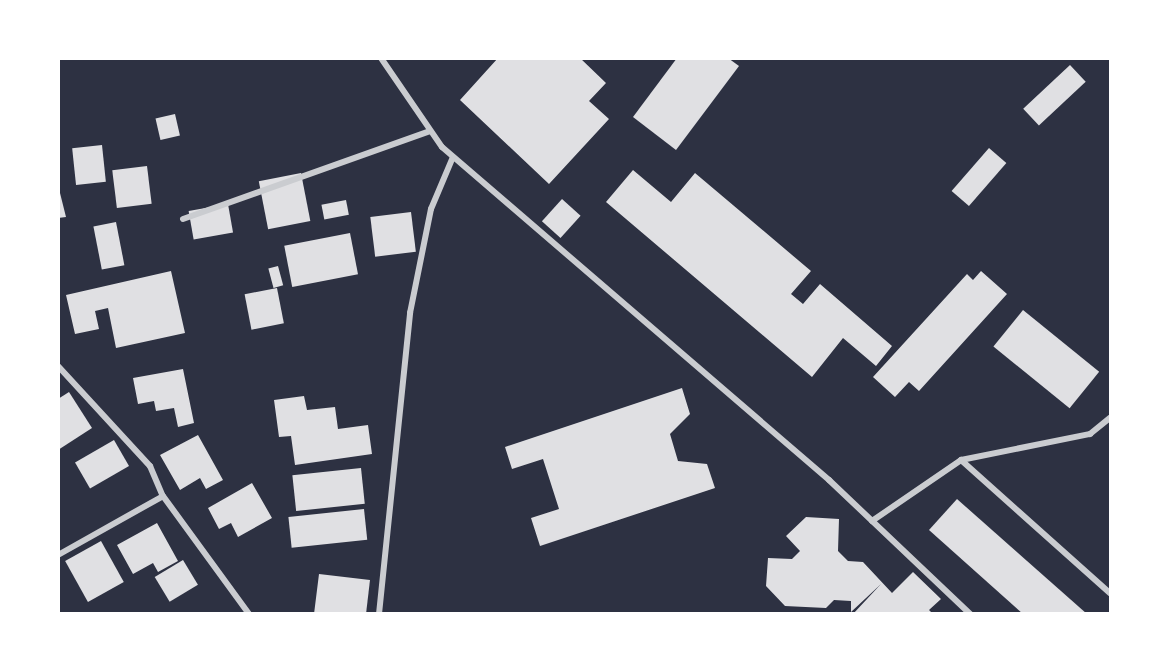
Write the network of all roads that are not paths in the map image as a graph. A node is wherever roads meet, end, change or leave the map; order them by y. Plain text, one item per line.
1 (381, 58) edge
2 (430, 131) junction
3 (453, 158) junction
4 (183, 219) dead end
5 (58, 366) edge
6 (1110, 418) edge
7 (961, 460) junction
8 (163, 496) junction
9 (872, 521) junction
10 (58, 555) edge
11 (1110, 593) edge
12 (378, 613) edge
13 (249, 614) edge
14 (970, 614) edge

1 - 2 street
2 - 3 street
2 - 4 street
3 - 9 street
3 - 12 street
5 - 8 street
6 - 7 street
7 - 9 street
7 - 11 street
8 - 10 street
8 - 13 street
9 - 14 street

